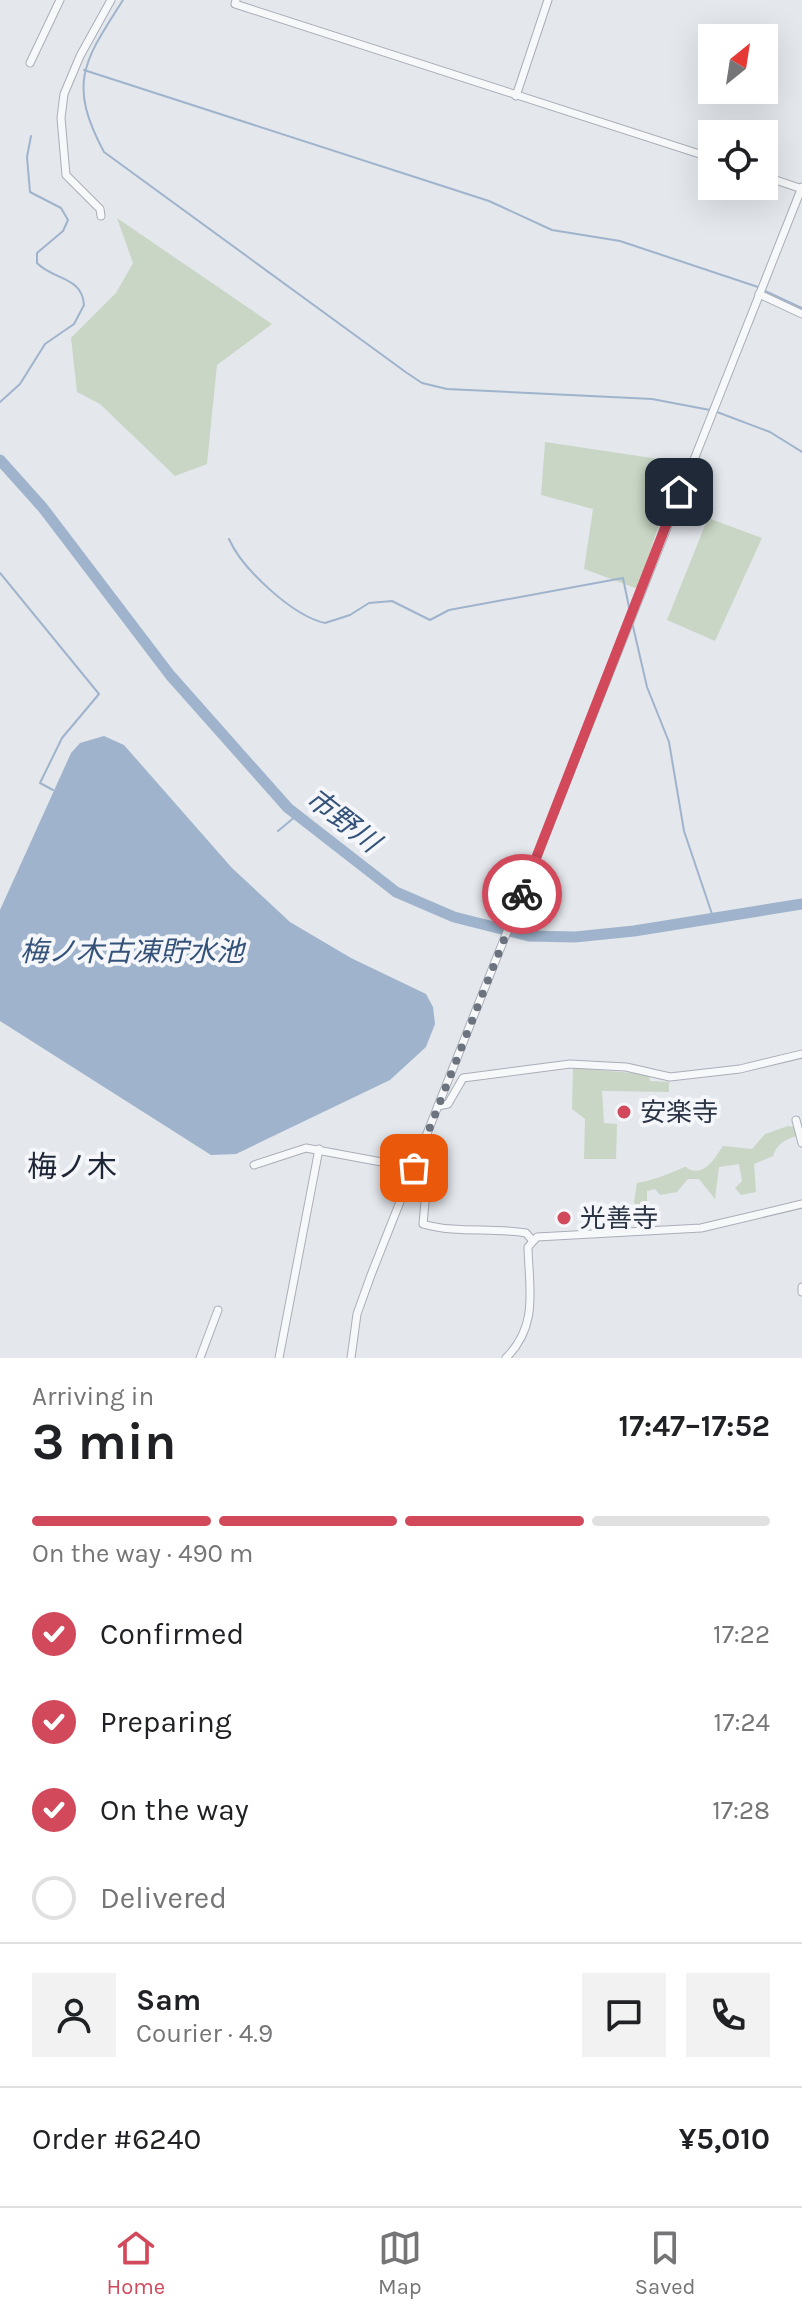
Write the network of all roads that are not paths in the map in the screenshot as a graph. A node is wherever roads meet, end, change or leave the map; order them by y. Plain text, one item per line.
1 (60, 0) edge
2 (111, 0) edge
3 (236, 0) edge
4 (548, 0) edge
5 (30, 63) dead end
6 (516, 96) junction
7 (698, 154) edge
8 (778, 180) edge
9 (802, 188) edge
10 (101, 216) dead end
11 (759, 294) junction
12 (802, 314) edge
13 (802, 1054) edge
14 (438, 1106) junction
15 (796, 1120) dead end
16 (802, 1143) edge
17 (319, 1149) junction
18 (254, 1165) dead end
19 (413, 1170) junction
20 (802, 1204) edge
21 (532, 1240) junction
22 (218, 1310) dead end
23 (200, 1358) edge
24 (279, 1358) edge
25 (351, 1358) edge
26 (506, 1358) edge

1 - 5 street
2 - 10 street
3 - 6 street
4 - 6 street
6 - 7 street
8 - 9 street
9 - 11 street
11 - 12 street
11 - 14 street
13 - 14 street
14 - 19 street
15 - 16 street
17 - 18 street
17 - 19 street
17 - 24 street
19 - 21 street
19 - 25 street
20 - 21 street
21 - 26 street
22 - 23 street

